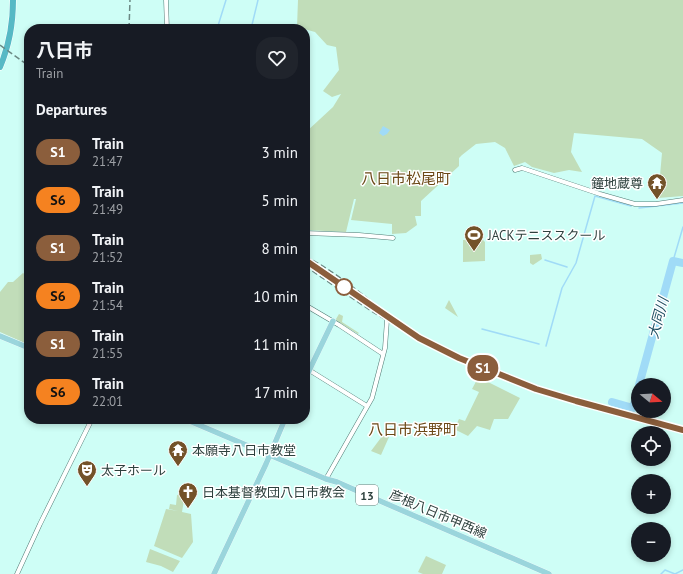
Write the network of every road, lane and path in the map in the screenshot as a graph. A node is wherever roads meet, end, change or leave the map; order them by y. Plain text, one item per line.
1 (13, 0) edge
2 (166, 0) edge
3 (167, 24) edge
4 (0, 67) edge
5 (515, 170) dead end
6 (683, 200) edge
7 (310, 233) edge
8 (393, 238) dead end
9 (310, 308) edge
10 (387, 320) dead end
11 (333, 322) junction
12 (0, 336) edge
13 (24, 346) edge
14 (383, 354) junction
15 (310, 368) edge
16 (310, 371) edge
17 (367, 406) junction
18 (90, 424) edge
19 (198, 424) edge
20 (283, 424) edge
21 (270, 455) junction
22 (326, 479) junction
23 (538, 572) edge
24 (17, 574) edge
25 (214, 574) edge
26 (549, 574) edge

1 - 4 highway
2 - 3 street
5 - 6 street
7 - 8 street
9 - 11 street
10 - 14 street
11 - 14 street
11 - 15 main road
12 - 13 main road
14 - 17 street
16 - 17 street
17 - 22 street
18 - 24 street
19 - 21 main road, 彦根八日市甲西線 / 13
20 - 21 main road
21 - 22 main road, 彦根八日市甲西線 / 13
21 - 25 main road
22 - 23 main road, 彦根八日市甲西線 / 13
23 - 26 main road, 彦根八日市甲西線 / 13

